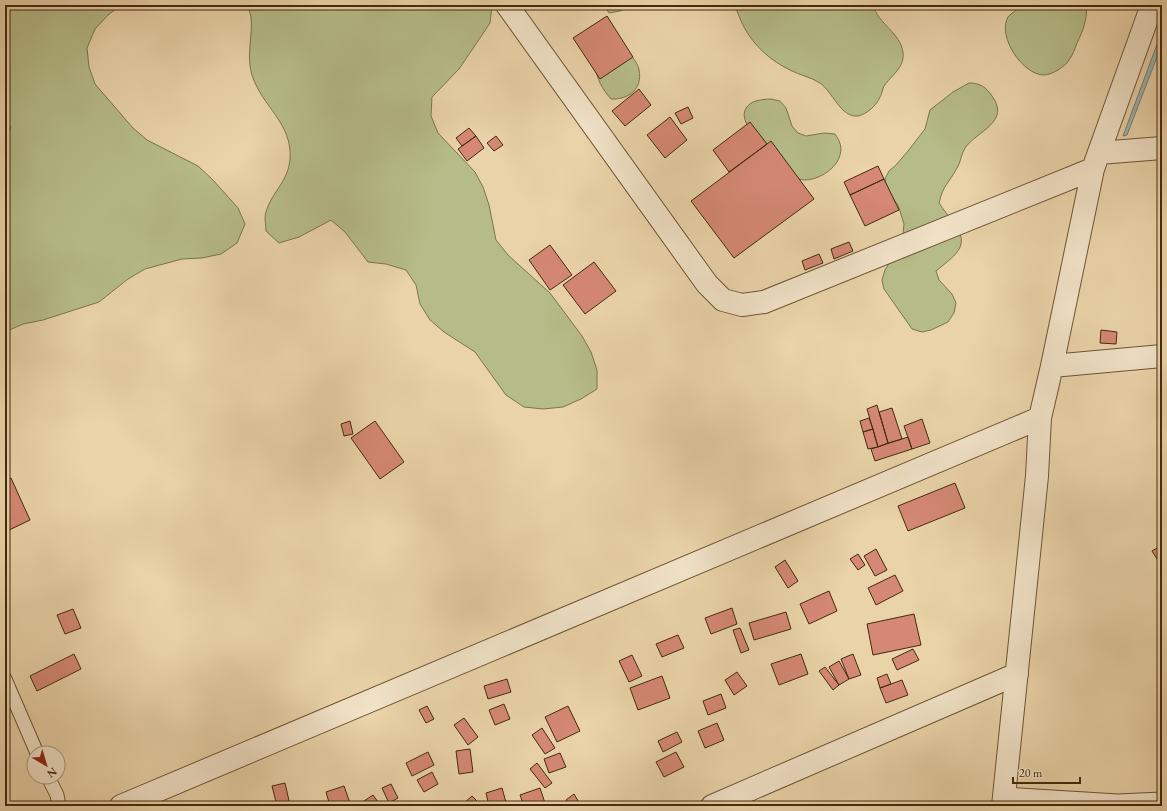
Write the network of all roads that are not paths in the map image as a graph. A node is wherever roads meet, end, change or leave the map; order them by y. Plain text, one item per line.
1 (507, 5) edge
2 (1152, 5) edge
3 (1162, 148) edge
4 (1096, 161) junction
5 (1162, 356) edge
6 (1052, 366) junction
7 (1040, 418) junction
8 (1017, 674) junction
9 (5, 679) edge
10 (34, 745) edge
11 (52, 785) edge
12 (1162, 798) edge
13 (1004, 800) edge
14 (59, 806) edge
15 (121, 806) edge
16 (712, 806) edge

1 - 4 street
2 - 4 street
3 - 4 street
4 - 6 street
5 - 6 street
6 - 7 street
7 - 8 street
7 - 15 street
8 - 13 street
8 - 16 street
9 - 10 lane
11 - 14 lane
12 - 13 lane

